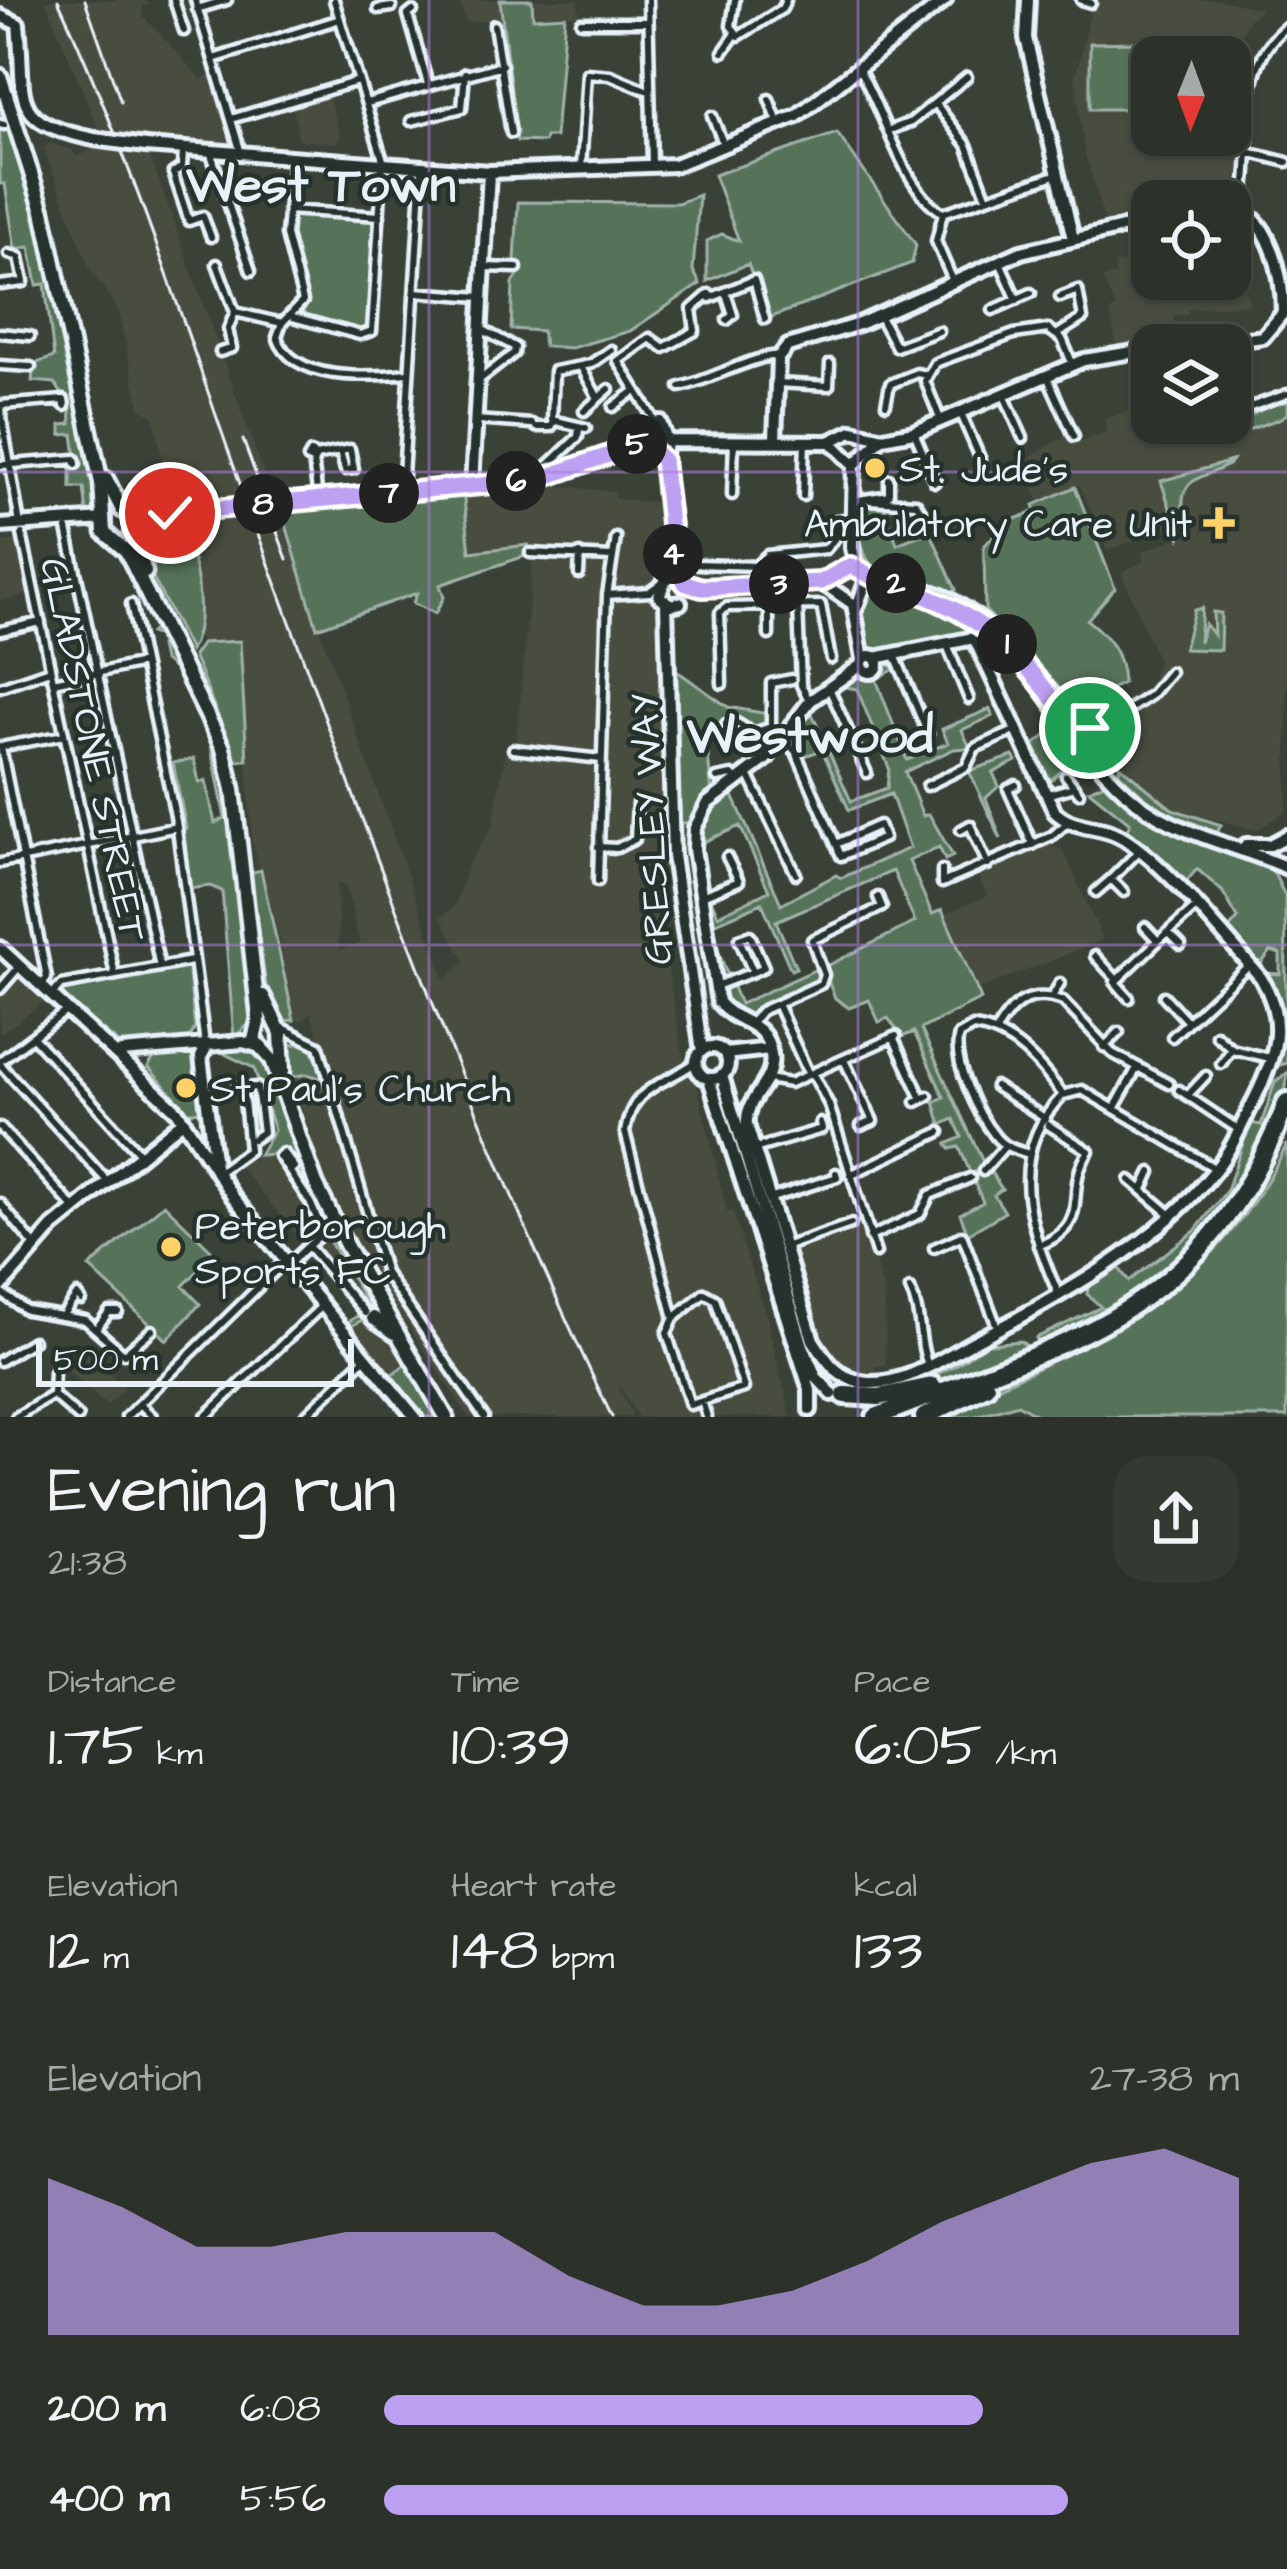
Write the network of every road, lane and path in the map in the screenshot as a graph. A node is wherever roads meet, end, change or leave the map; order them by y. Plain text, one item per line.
1 (174, 0) edge
2 (226, 0) edge
3 (336, 0) edge
4 (648, 0) edge
5 (735, 0) edge
6 (786, 0) edge
7 (945, 0) edge
8 (1028, 0) edge
9 (1081, 0) edge
10 (196, 4) edge
11 (1091, 4) dead end
12 (413, 11) dead end
13 (1, 16) edge
14 (340, 20) junction
15 (581, 22) dead end
16 (646, 22) junction
17 (494, 25) dead end
18 (1287, 26) edge
19 (181, 27) dead end
20 (735, 35) junction
21 (723, 52) dead end
22 (213, 59) junction
23 (0, 60) edge
24 (502, 65) junction
25 (857, 68) junction
26 (465, 74) junction
27 (0, 76) edge
28 (968, 77) dead end
29 (358, 81) junction
30 (428, 84) junction
31 (646, 90) junction
32 (769, 99) dead end
33 (365, 103) junction
34 (935, 103) junction
35 (1251, 115) edge
36 (712, 116) dead end
37 (231, 119) junction
38 (411, 121) dead end
39 (779, 125) junction
40 (890, 130) junction
41 (511, 133) dead end
42 (724, 147) junction
43 (183, 151) junction
44 (1251, 153) edge
45 (211, 154) junction
46 (242, 156) junction
47 (293, 159) junction
48 (1287, 162) edge
49 (383, 166) junction
50 (652, 167) junction
51 (422, 168) junction
52 (581, 170) junction
53 (489, 172) junction
54 (1058, 174) junction
55 (987, 198) junction
56 (288, 210) junction
57 (943, 213) junction
58 (1251, 215) edge
59 (380, 216) junction
60 (1131, 226) edge
61 (211, 236) dead end
62 (1073, 239) junction
63 (9, 254) dead end
64 (1000, 262) junction
65 (218, 264) dead end
66 (484, 267) junction
67 (517, 268) dead end
68 (251, 271) dead end
69 (952, 281) junction
70 (0, 285) edge
71 (415, 292) junction
72 (726, 293) junction
73 (1031, 293) dead end
74 (481, 297) junction
75 (1060, 297) dead end
76 (1016, 300) junction
77 (993, 310) dead end
78 (236, 312) junction
79 (879, 315) junction
80 (733, 316) dead end
81 (293, 317) junction
82 (765, 319) dead end
83 (282, 323) junction
84 (479, 328) junction
85 (939, 331) dead end
86 (0, 333) edge
87 (1058, 334) junction
88 (30, 336) dead end
89 (1251, 338) edge
90 (1131, 351) edge
91 (220, 352) dead end
92 (781, 352) junction
93 (618, 361) junction
94 (830, 364) dead end
95 (0, 365) edge
96 (1073, 365) junction
97 (31, 367) dead end
98 (581, 367) junction
99 (410, 373) junction
100 (926, 375) junction
101 (1047, 376) junction
102 (477, 382) junction
103 (777, 383) junction
104 (829, 386) junction
105 (680, 387) dead end
106 (609, 389) dead end
107 (636, 389) junction
108 (1287, 394) edge
109 (1004, 395) junction
110 (829, 397) dead end
111 (598, 398) junction
112 (66, 402) dead end
113 (886, 404) dead end
114 (0, 405) edge
115 (613, 407) dead end
116 (1251, 407) edge
117 (584, 411) dead end
118 (961, 413) junction
119 (475, 421) junction
120 (941, 421) junction
121 (554, 422) junction
122 (914, 432) junction
123 (652, 436) junction
124 (1074, 436) dead end
125 (1023, 437) dead end
126 (734, 439) junction
127 (775, 440) junction
128 (805, 441) junction
129 (855, 449) junction
130 (340, 451) dead end
131 (981, 460) dead end
132 (77, 461) dead end
133 (5, 465) edge
134 (535, 477) junction
135 (889, 479) dead end
136 (935, 482) dead end
137 (164, 484) dead end
138 (472, 485) junction
139 (402, 492) junction
140 (732, 495) dead end
141 (803, 496) dead end
142 (318, 498) junction
143 (870, 500) junction
144 (853, 501) junction
145 (128, 512) junction
146 (173, 513) junction
147 (105, 517) junction
148 (925, 517) dead end
149 (853, 518) junction
150 (68, 525) junction
151 (0, 526) edge
152 (21, 529) junction
153 (133, 531) junction
154 (110, 538) junction
155 (616, 538) dead end
156 (530, 553) dead end
157 (580, 554) junction
158 (613, 557) junction
159 (674, 560) junction
160 (698, 563) dead end
161 (579, 574) dead end
162 (662, 581) junction
163 (683, 581) junction
164 (852, 581) junction
165 (702, 588) junction
166 (649, 592) junction
167 (607, 595) junction
168 (664, 601) junction
169 (683, 601) junction
170 (798, 604) junction
171 (769, 605) junction
172 (134, 610) dead end
173 (670, 620) junction
174 (41, 622) junction
175 (0, 631) edge
176 (770, 634) dead end
177 (946, 642) junction
178 (831, 658) dead end
179 (871, 660) junction
180 (143, 663) junction
181 (50, 670) junction
182 (1170, 671) dead end
183 (98, 673) junction
184 (792, 679) dead end
185 (53, 682) junction
186 (722, 684) dead end
187 (0, 687) edge
188 (1158, 687) junction
189 (829, 688) junction
190 (969, 699) dead end
191 (810, 701) junction
192 (728, 725) dead end
193 (771, 727) junction
194 (1017, 730) junction
195 (64, 734) junction
196 (928, 734) dead end
197 (1084, 736) junction
198 (782, 740) junction
199 (0, 747) edge
200 (513, 749) dead end
201 (601, 758) junction
202 (867, 773) dead end
203 (1066, 776) dead end
204 (743, 777) junction
205 (717, 778) dead end
206 (1016, 785) dead end
207 (927, 786) dead end
208 (1046, 796) junction
209 (637, 803) dead end
210 (1158, 814) junction
211 (1067, 823) junction
212 (177, 826) junction
213 (961, 830) dead end
214 (132, 836) junction
215 (1287, 840) edge
216 (836, 844) junction
217 (1225, 844) junction
218 (88, 845) junction
219 (1033, 845) junction
220 (598, 847) junction
221 (1139, 851) junction
222 (727, 857) dead end
223 (22, 859) junction
224 (0, 863) edge
225 (988, 865) junction
226 (1287, 865) edge
227 (942, 870) dead end
228 (796, 874) dead end
229 (1111, 879) junction
230 (598, 881) dead end
231 (1096, 892) dead end
232 (1124, 892) dead end
233 (699, 897) junction
234 (878, 897) dead end
235 (1195, 908) junction
236 (1145, 927) dead end
237 (1169, 933) junction
238 (1158, 941) junction
239 (1181, 945) dead end
240 (0, 948) edge
241 (1096, 956) dead end
242 (192, 961) junction
243 (1249, 964) junction
244 (160, 967) junction
245 (17, 969) junction
246 (753, 971) junction
247 (115, 975) junction
248 (1117, 980) junction
249 (1060, 983) dead end
250 (42, 985) junction
251 (713, 987) junction
252 (0, 989) edge
253 (52, 994) junction
254 (1164, 996) dead end
255 (1052, 997) junction
256 (1129, 998) dead end
257 (777, 1004) junction
258 (68, 1010) junction
259 (752, 1022) junction
260 (1188, 1022) junction
261 (200, 1029) junction
262 (996, 1031) junction
263 (1119, 1032) dead end
264 (279, 1034) junction
265 (302, 1034) junction
266 (1216, 1035) dead end
267 (33, 1037) junction
268 (1172, 1037) dead end
269 (252, 1040) junction
270 (1104, 1046) junction
271 (182, 1048) junction
272 (1232, 1048) junction
273 (770, 1049) junction
274 (118, 1051) junction
275 (158, 1051) junction
276 (204, 1052) junction
277 (1273, 1059) junction
278 (844, 1060) junction
279 (0, 1063) edge
280 (1221, 1064) dead end
281 (708, 1065) junction
282 (1137, 1068) junction
283 (811, 1074) junction
284 (1206, 1076) dead end
285 (281, 1077) junction
286 (769, 1079) junction
287 (151, 1081) junction
288 (1169, 1084) dead end
289 (995, 1086) dead end
290 (208, 1091) junction
291 (1063, 1095) junction
292 (922, 1099) dead end
293 (244, 1100) dead end
294 (1287, 1102) edge
295 (1114, 1109) junction
296 (184, 1120) junction
297 (1047, 1122) junction
298 (1287, 1124) edge
299 (861, 1126) dead end
300 (0, 1127) edge
301 (822, 1128) dead end
302 (1239, 1130) junction
303 (940, 1132) dead end
304 (254, 1139) dead end
305 (205, 1140) junction
306 (1005, 1146) junction
307 (753, 1149) junction
308 (1029, 1154) junction
309 (252, 1156) dead end
310 (143, 1157) junction
311 (238, 1161) junction
312 (1216, 1169) junction
313 (291, 1170) dead end
314 (216, 1171) junction
315 (983, 1171) dead end
316 (1151, 1172) dead end
317 (850, 1174) junction
318 (838, 1177) dead end
319 (970, 1178) dead end
320 (1130, 1180) dead end
321 (109, 1182) junction
322 (1143, 1189) junction
323 (768, 1199) junction
324 (0, 1203) edge
325 (74, 1208) junction
326 (1171, 1214) junction
327 (851, 1225) dead end
328 (870, 1237) junction
329 (35, 1246) junction
330 (1038, 1246) junction
331 (309, 1247) junction
332 (783, 1247) junction
333 (934, 1248) dead end
334 (876, 1252) dead end
335 (288, 1262) junction
336 (910, 1289) dead end
337 (0, 1290) edge
338 (1059, 1294) junction
339 (81, 1300) dead end
340 (324, 1304) junction
341 (118, 1312) dead end
342 (64, 1313) junction
343 (369, 1316) junction
344 (394, 1318) junction
345 (674, 1318) junction
346 (96, 1329) junction
347 (998, 1329) junction
348 (152, 1330) dead end
349 (347, 1330) junction
350 (32, 1341) dead end
351 (369, 1355) junction
352 (414, 1358) junction
353 (0, 1361) edge
354 (928, 1366) junction
355 (1010, 1370) junction
356 (54, 1372) dead end
357 (433, 1382) junction
358 (53, 1395) junction
359 (838, 1395) junction
360 (702, 1401) junction
361 (140, 1404) junction
362 (808, 1414) edge
363 (882, 1416) edge
364 (16, 1417) edge
365 (78, 1417) edge
366 (127, 1417) edge
367 (153, 1417) edge
368 (205, 1417) edge
369 (304, 1417) edge
370 (416, 1417) edge
371 (449, 1417) edge
372 (484, 1417) edge
373 (707, 1417) edge
374 (924, 1417) edge

1 - 19 street
2 - 10 street
3 - 14 street
4 - 16 street
5 - 20 street
6 - 20 street
7 - 25 street
8 - 54 street
9 - 11 street
10 - 22 street
12 - 30 street
13 - 43 street, bridge
14 - 22 street
14 - 29 street
15 - 16 street
16 - 31 street
17 - 24 street
18 - 35 street
20 - 21 street
22 - 37 street
23 - 145 main road
24 - 26 street
24 - 41 street
25 - 39 street
25 - 40 street
26 - 30 street
26 - 38 street
27 - 147 main road
28 - 34 street
29 - 33 street
29 - 37 street
30 - 33 street
31 - 50 street
31 - 52 street
32 - 39 street
33 - 49 street
34 - 40 street
34 - 55 street
36 - 42 street
37 - 46 street
39 - 42 street
40 - 57 street
42 - 50 street
43 - 45 street
43 - 61 street
44 - 48 street
45 - 46 street
45 - 68 street
46 - 47 street
47 - 49 street
47 - 56 street
49 - 51 street
49 - 59 street
50 - 52 street
51 - 53 street
51 - 71 street
52 - 53 street
53 - 66 street
54 - 55 street
54 - 62 street
55 - 57 street
56 - 59 street
56 - 81 street
57 - 69 street
58 - 89 street
59 - 81 street
60 - 62 street
62 - 64 street
63 - 70 street
64 - 69 street
64 - 76 street
65 - 78 street
66 - 67 street
66 - 74 street
69 - 79 street
71 - 74 street
71 - 99 street
72 - 80 street
72 - 82 street
72 - 93 street
73 - 76 street
74 - 84 street
75 - 87 street
76 - 77 street
78 - 83 street
78 - 91 street
79 - 85 street
79 - 92 street
81 - 83 street
83 - 99 street
84 - 102 street
84 - 102 street
86 - 88 street
87 - 96 street
87 - 100 street
90 - 96 street
92 - 103 street
92 - 105 street
93 - 98 street
93 - 107 street
94 - 104 street
95 - 97 street
96 - 101 street
98 - 111 street
98 - 121 street
99 - 139 street
100 - 113 street
100 - 120 street
101 - 109 street
101 - 124 street
102 - 119 street
103 - 104 street
103 - 127 street
104 - 110 street
106 - 111 street
107 - 115 street
107 - 123 street
108 - 116 street
109 - 118 street
109 - 125 street
111 - 117 street
112 - 114 street
114 - 133 street, GLADSTONE STREET
118 - 120 street
118 - 131 street
119 - 121 street
119 - 138 street
120 - 122 street
121 - 134 street
122 - 129 street
122 - 136 street
123 - 126 street
123 - 134 street
123 - 159 street
126 - 127 street
126 - 140 street
127 - 128 street
128 - 129 street
128 - 141 street
129 - 144 street
130 - 142 street
132 - 133 street
133 - 152 street, GLADSTONE STREET
134 - 138 street
135 - 143 street
137 - 145 street
138 - 139 street
139 - 142 street
142 - 146 street, bridge
143 - 144 street
143 - 148 street
144 - 149 street
145 - 146 street
145 - 147 main road
145 - 153 main road
146 - 153 street
147 - 150 street
147 - 154 main road
149 - 160 street
149 - 164 street
150 - 152 street
150 - 154 street
150 - 183 street
151 - 152 street
152 - 174 street, GLADSTONE STREET
153 - 154 main road
153 - 264 main road
154 - 269 main road
155 - 158 street
156 - 157 street
157 - 158 street
157 - 161 street
158 - 167 street
159 - 162 street
159 - 163 street
162 - 163 street
162 - 166 street
162 - 168 street, GRESLEY WAY
163 - 165 street
163 - 169 street
164 - 165 street
164 - 179 street
164 - 197 street
165 - 169 street
166 - 167 street
166 - 168 street
167 - 201 street
168 - 169 street
168 - 173 street, GRESLEY WAY
169 - 173 street
170 - 171 street
170 - 178 street
170 - 191 street
171 - 176 street
171 - 186 street
172 - 180 street
173 - 281 street, GRESLEY WAY
174 - 175 street
174 - 181 street, GLADSTONE STREET
177 - 179 street
177 - 190 street
177 - 194 street
179 - 189 street
179 - 196 street
180 - 183 street
180 - 212 street
181 - 185 street, GLADSTONE STREET
181 - 187 street
182 - 188 street
183 - 185 street
183 - 214 street
184 - 193 street
185 - 195 street, GLADSTONE STREET
188 - 197 street
188 - 197 street
189 - 191 street
189 - 202 street
191 - 198 street
192 - 193 street
193 - 198 street
194 - 207 street
194 - 208 street
195 - 199 street
195 - 218 street, GLADSTONE STREET
197 - 210 street
197 - 210 street
198 - 204 street
198 - 216 street
199 - 223 street
200 - 201 street
201 - 220 street
203 - 208 street
204 - 205 street
204 - 228 street
204 - 233 street
206 - 219 street
208 - 211 street
209 - 220 street
210 - 217 street
211 - 219 street
211 - 221 street
212 - 214 street
212 - 242 street
213 - 225 street
214 - 218 street
214 - 244 street
215 - 217 street
215 - 226 street
216 - 216 street
217 - 226 street
218 - 223 street
218 - 247 street, GLADSTONE STREET
219 - 225 street
220 - 230 street
221 - 229 street
221 - 235 street
222 - 233 street
223 - 224 street
223 - 250 street
225 - 227 street
229 - 231 street
229 - 232 street
233 - 251 street
234 - 257 street
235 - 237 street
235 - 243 street
236 - 238 street
237 - 238 street
237 - 239 street
238 - 248 street
240 - 245 street
241 - 248 street
242 - 244 street
242 - 261 street
243 - 260 street
243 - 277 street
244 - 247 street
245 - 250 street
245 - 252 street
246 - 246 street
246 - 251 street
247 - 253 street
248 - 256 street
249 - 255 street
250 - 253 street
251 - 259 street
253 - 258 street
254 - 260 street
255 - 262 street
255 - 270 street
257 - 259 street
257 - 283 street
258 - 267 street
258 - 274 street
259 - 273 street
260 - 268 street
261 - 271 street
261 - 276 street
262 - 291 street
262 - 306 street
263 - 270 street
264 - 265 street
264 - 265 street
264 - 269 main road
264 - 269 main road
264 - 285 main road
265 - 372 street
266 - 272 street
267 - 279 street
267 - 310 street
269 - 276 street
269 - 285 main road
270 - 282 street
271 - 275 street
271 - 276 street
272 - 277 street
272 - 280 street
273 - 281 street
273 - 286 street
274 - 275 street
274 - 287 street
275 - 287 street
276 - 290 street
277 - 302 street
278 - 283 street
278 - 292 street
278 - 299 street
279 - 321 street
281 - 345 street
281 - 359 street, GRESLEY WAY
281 - 362 street, GRESLEY WAY
282 - 288 street
282 - 295 street
283 - 286 street
283 - 317 street
284 - 302 street
285 - 344 main road
286 - 307 street
287 - 296 street
289 - 297 street
290 - 304 street
290 - 305 street
291 - 295 street
291 - 297 street
293 - 311 street
294 - 355 highway
295 - 312 street
296 - 305 street
296 - 310 street
297 - 308 street
297 - 330 street
298 - 355 highway
300 - 325 street
301 - 307 street
302 - 312 street
303 - 317 street
305 - 314 street
306 - 308 street
306 - 315 street
307 - 323 street
308 - 330 street
309 - 311 street
310 - 321 street
311 - 314 street
312 - 326 street
313 - 331 street
314 - 335 street
316 - 322 street
317 - 328 street
318 - 323 street
319 - 328 street
320 - 322 street
321 - 325 street
322 - 326 street
323 - 332 street
324 - 329 street
325 - 329 street
326 - 338 street
327 - 332 street
328 - 334 street
329 - 337 street
330 - 338 street
331 - 335 street
331 - 343 street
332 - 354 street
333 - 347 street
335 - 340 street
335 - 361 street
336 - 354 street
337 - 342 street
338 - 347 street
339 - 342 street
340 - 349 street
340 - 368 street
341 - 346 street
342 - 346 street
343 - 344 main road
343 - 349 street
343 - 352 main road
344 - 352 main road
344 - 357 main road
345 - 360 street
345 - 360 street
346 - 348 street
347 - 354 street
349 - 351 street
350 - 353 street
351 - 369 street
351 - 370 street
352 - 357 main road
355 - 359 highway
355 - 363 highway
355 - 374 highway
356 - 358 street
357 - 371 main road
358 - 364 street
358 - 365 street
359 - 362 street
359 - 363 street
360 - 373 street
361 - 366 street
361 - 367 street

